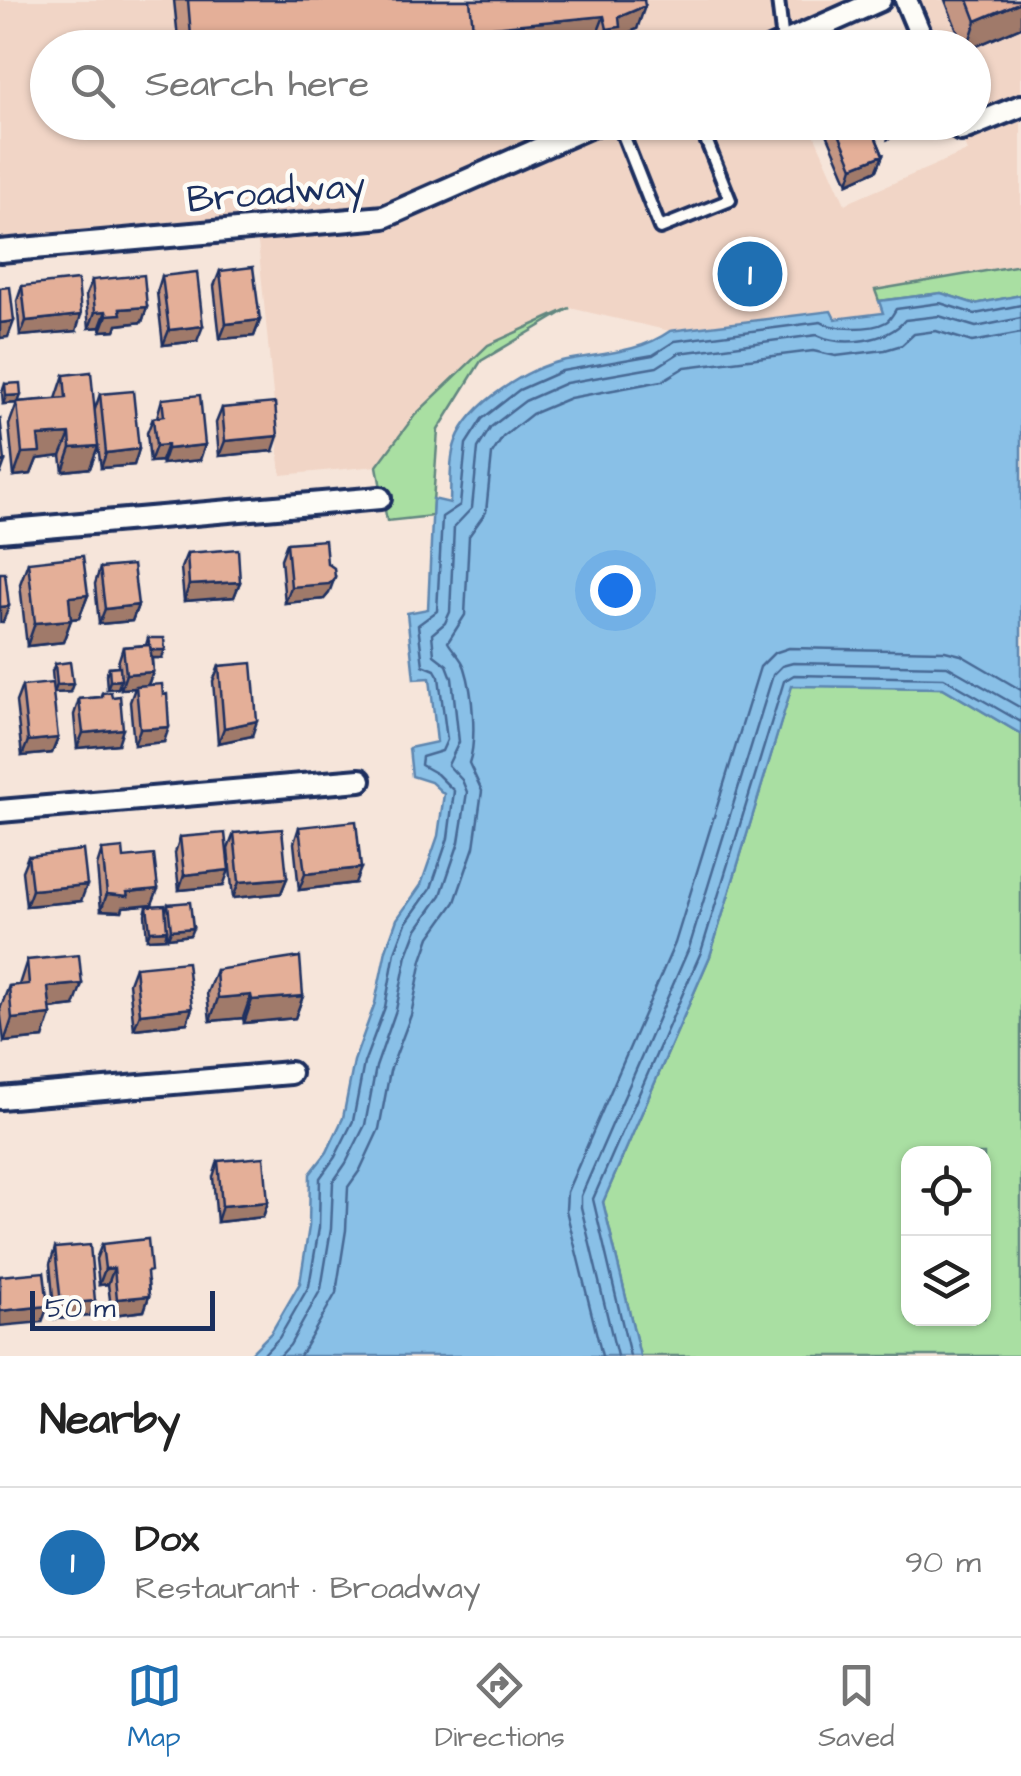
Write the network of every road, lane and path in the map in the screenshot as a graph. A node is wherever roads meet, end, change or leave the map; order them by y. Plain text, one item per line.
1 (778, 0) edge
2 (880, 0) edge
3 (906, 0) edge
4 (778, 30) edge
5 (812, 30) edge
6 (918, 30) edge
7 (1021, 106) edge
8 (991, 116) edge
9 (559, 140) edge
10 (625, 140) edge
11 (706, 140) edge
12 (0, 251) edge
13 (380, 498) dead end
14 (0, 531) edge
15 (360, 780) dead end
16 (0, 811) edge
17 (290, 1073) dead end
18 (0, 1098) edge

1 - 4 lane
2 - 5 street
3 - 6 street
7 - 8 street
9 - 12 street, Broadway
10 - 11 lane
13 - 14 street
15 - 16 street
17 - 18 street

